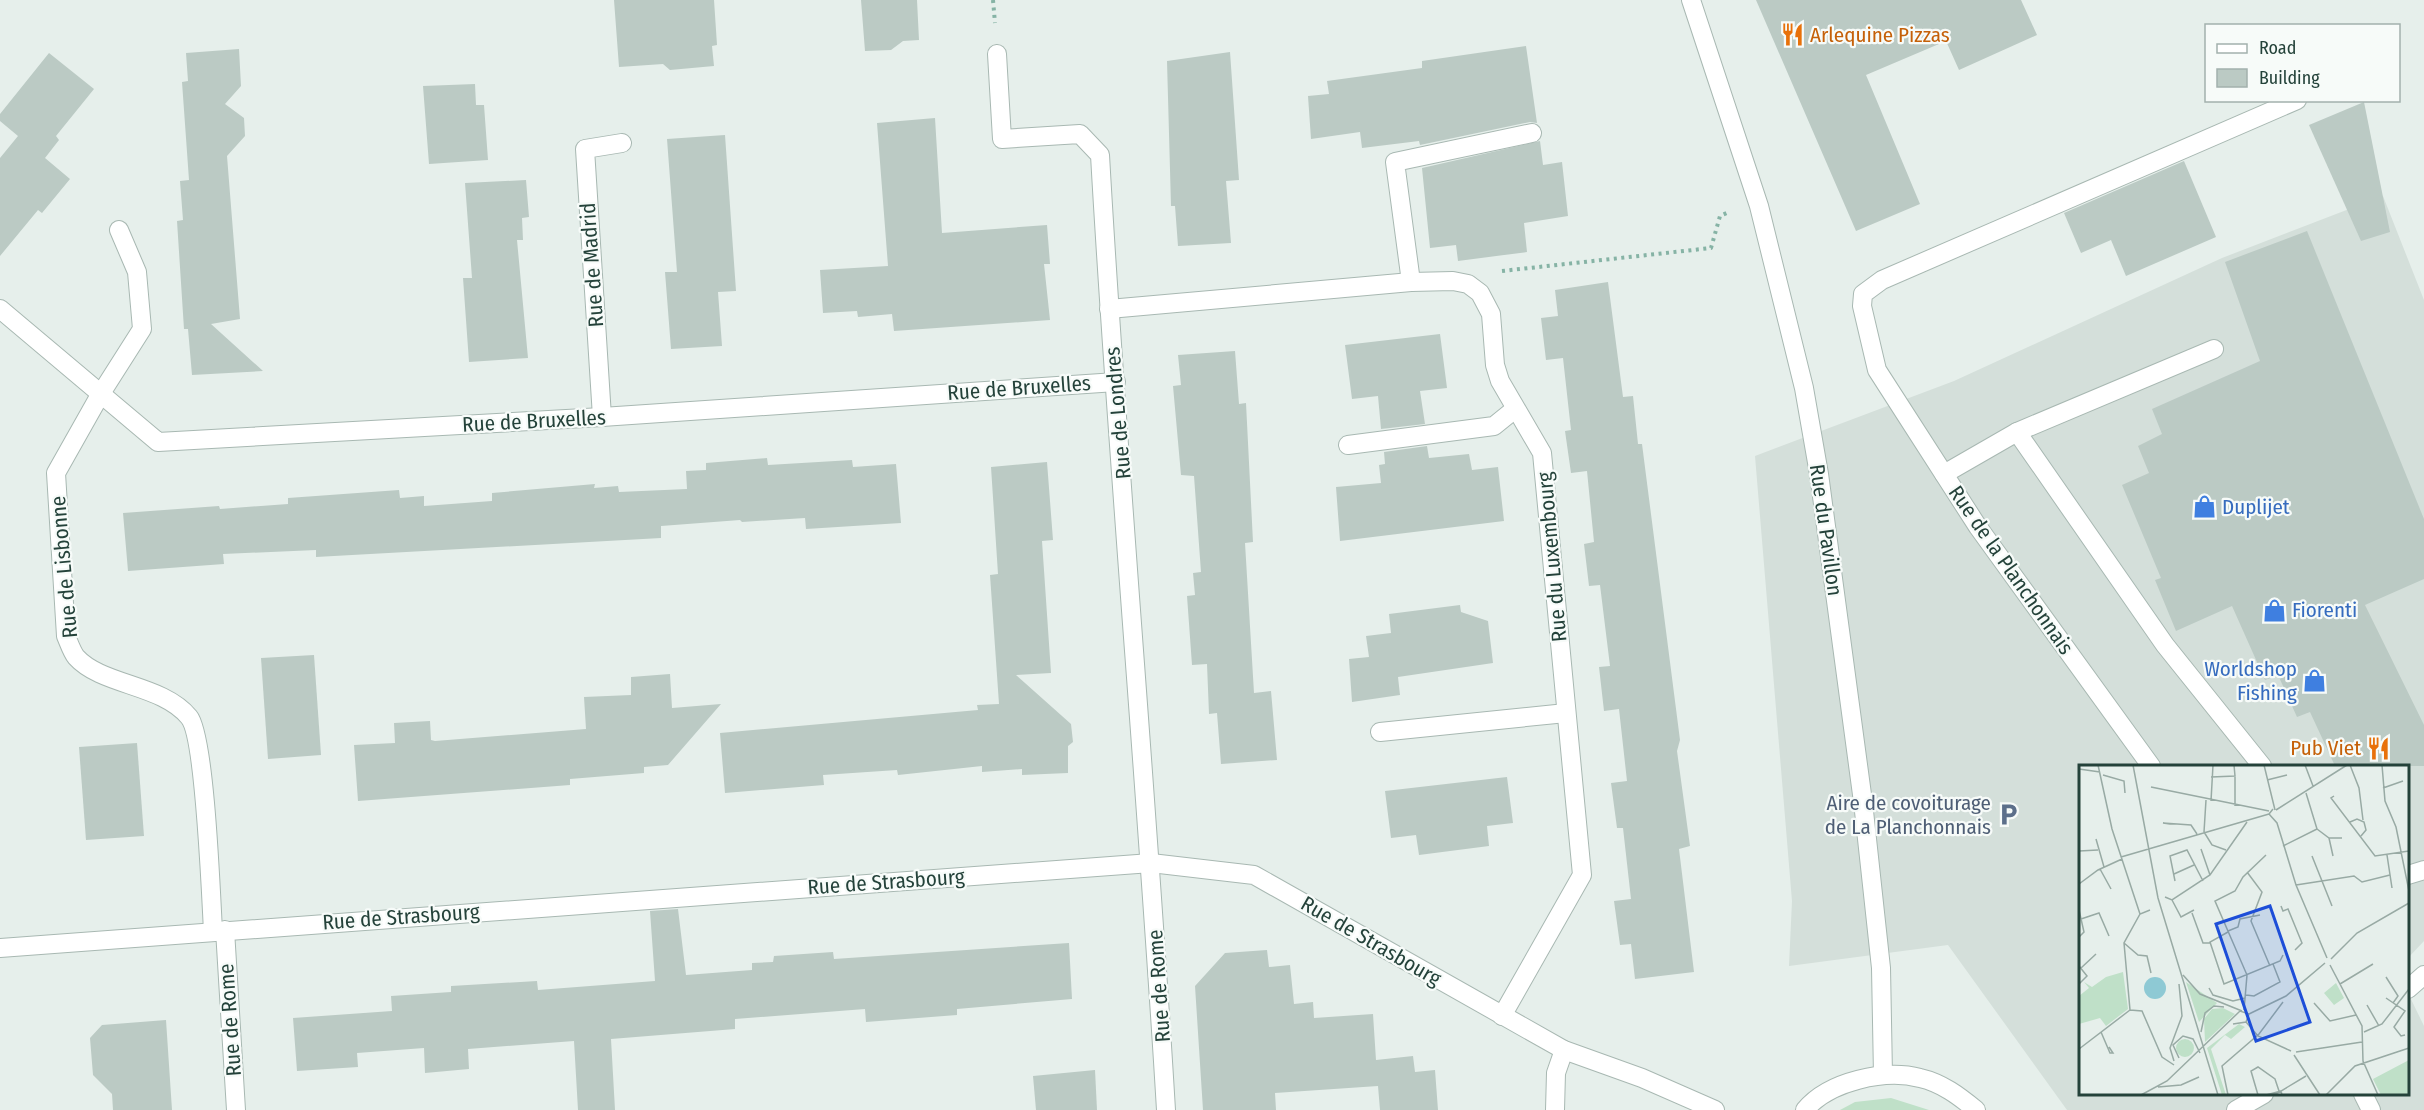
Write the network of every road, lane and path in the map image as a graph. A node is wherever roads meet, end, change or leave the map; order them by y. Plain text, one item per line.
1 (1691, 0) edge
2 (997, 54) dead end
3 (2292, 102) edge
4 (1532, 134) dead end
5 (622, 143) dead end
6 (1756, 199) junction
7 (119, 230) dead end
8 (1411, 282) junction
9 (1480, 293) junction
10 (0, 309) edge
11 (1109, 309) junction
12 (2214, 349) dead end
13 (1116, 382) junction
14 (100, 395) junction
15 (1515, 409) junction
16 (602, 417) junction
17 (2017, 432) junction
18 (1348, 445) dead end
19 (1944, 474) junction
20 (1566, 713) junction
21 (1380, 732) dead end
22 (2150, 765) edge
23 (2261, 765) edge
24 (1151, 863) junction
25 (2424, 870) edge
26 (2409, 875) edge
27 (219, 930) junction
28 (0, 948) edge
29 (2424, 975) edge
30 (2409, 988) edge
31 (1502, 1016) junction
32 (1564, 1050) junction
33 (1883, 1075) junction
34 (2262, 1095) edge
35 (2363, 1095) edge
36 (236, 1110) edge
37 (1166, 1110) edge
38 (1555, 1110) edge
39 (1715, 1110) edge
40 (1805, 1110) edge
41 (1976, 1110) edge
42 (2236, 1110) edge
43 (2371, 1110) edge

1 - 6 street, Rue du Pavillon
2 - 11 street, Rue de Londres
3 - 19 street, Rue de la Planchonnais
4 - 8 street
5 - 16 street, Rue de Madrid
6 - 9 path
6 - 33 street, Rue du Pavillon
7 - 14 street, Rue de Lisbonne
8 - 9 street
8 - 11 street
9 - 15 street, Rue du Luxembourg
10 - 14 street, Rue de Bruxelles
11 - 13 street, Rue de Londres
12 - 17 street
13 - 16 street, Rue de Bruxelles
13 - 24 street, Rue de Londres
14 - 16 street, Rue de Bruxelles
14 - 27 street, Rue de Lisbonne
15 - 18 street
15 - 20 street, Rue du Luxembourg
17 - 19 street
17 - 23 street
19 - 22 street, Rue de la Planchonnais
20 - 21 street
20 - 31 street, Rue du Luxembourg
24 - 27 street, Rue de Strasbourg
24 - 31 street, Rue de Strasbourg
24 - 37 street, Rue de Rome
25 - 26 street
27 - 28 street, Rue de Strasbourg
27 - 36 street, Rue de Rome
29 - 30 street
31 - 32 street, Rue de Strasbourg
32 - 38 street
32 - 39 street, Rue de Strasbourg
33 - 40 street
33 - 41 street
34 - 42 street
35 - 43 street

